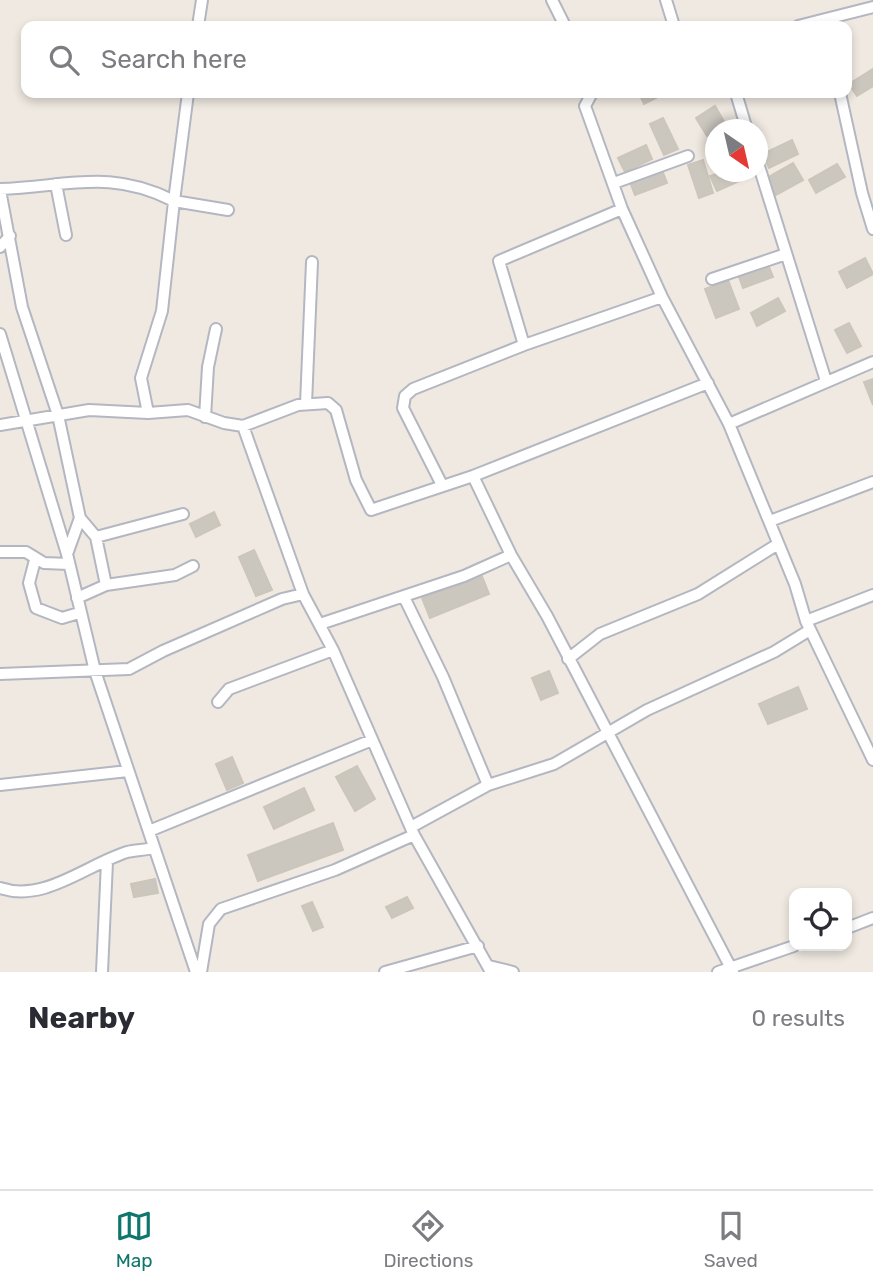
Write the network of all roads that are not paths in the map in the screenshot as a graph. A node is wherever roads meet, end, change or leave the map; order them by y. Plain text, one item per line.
1 (202, 0) edge
2 (552, 0) edge
3 (666, 0) edge
4 (873, 7) edge
5 (199, 21) edge
6 (562, 21) edge
7 (672, 21) edge
8 (831, 21) edge
9 (187, 98) edge
10 (590, 98) edge
11 (737, 98) edge
12 (841, 98) edge
13 (744, 119) edge
14 (688, 156) dead end
15 (764, 182) edge
16 (614, 183) junction
17 (56, 184) junction
18 (0, 189) edge
19 (174, 201) junction
20 (622, 209) junction
21 (229, 210) dead end
22 (873, 229) edge
23 (66, 235) dead end
24 (10, 236) junction
25 (0, 247) edge
26 (786, 254) junction
27 (312, 262) dead end
28 (712, 279) dead end
29 (662, 297) junction
30 (216, 329) dead end
31 (0, 334) edge
32 (524, 345) junction
33 (873, 362) edge
34 (826, 381) junction
35 (708, 383) junction
36 (306, 404) junction
37 (148, 413) junction
38 (58, 415) junction
39 (205, 416) junction
40 (26, 420) junction
41 (729, 424) junction
42 (0, 425) edge
43 (243, 426) junction
44 (473, 476) junction
45 (873, 482) edge
46 (443, 485) junction
47 (183, 514) dead end
48 (80, 519) junction
49 (770, 520) junction
50 (96, 537) junction
51 (778, 544) junction
52 (0, 552) edge
53 (512, 555) junction
54 (35, 559) junction
55 (68, 559) junction
56 (193, 566) dead end
57 (106, 584) junction
58 (303, 594) junction
59 (873, 595) edge
60 (404, 597) junction
61 (77, 598) junction
62 (79, 612) junction
63 (320, 624) junction
64 (808, 625) junction
65 (333, 650) junction
66 (568, 659) junction
67 (95, 671) junction
68 (0, 674) edge
69 (218, 702) dead end
70 (607, 734) junction
71 (372, 740) junction
72 (873, 760) edge
73 (128, 771) junction
74 (488, 785) junction
75 (0, 788) edge
76 (149, 831) junction
77 (413, 831) junction
78 (154, 848) junction
79 (107, 862) junction
80 (0, 888) edge
81 (873, 918) edge
82 (852, 926) edge
83 (478, 946) junction
84 (789, 948) edge
85 (490, 969) edge
86 (732, 970) edge
87 (102, 972) edge
88 (198, 972) edge
89 (385, 972) edge
90 (513, 972) edge
91 (718, 972) edge

1 - 5 street
2 - 6 street
3 - 7 street
4 - 8 street
9 - 19 street
10 - 16 street
11 - 13 street
12 - 22 street
14 - 16 street
15 - 26 street
16 - 20 street
17 - 18 street
17 - 19 street
17 - 23 street
18 - 24 street
19 - 21 street
19 - 37 street
20 - 29 street
20 - 32 street
24 - 25 street
24 - 38 street
26 - 28 street
26 - 34 street
27 - 36 street
29 - 32 street
29 - 35 street
30 - 39 street
31 - 40 street
32 - 46 street
33 - 34 street
34 - 41 street
35 - 41 street
35 - 44 street
36 - 43 street
36 - 46 street
37 - 38 street
37 - 39 street
38 - 40 street
38 - 48 street
39 - 43 street
40 - 42 street
40 - 55 street
41 - 49 street
43 - 58 street
44 - 46 street
44 - 53 street
45 - 49 street
47 - 50 street
48 - 50 street
48 - 55 street
49 - 51 street
50 - 57 street
51 - 64 street
51 - 66 street
52 - 54 street
53 - 60 street
53 - 66 street
54 - 55 street
54 - 62 street
55 - 61 street
56 - 57 street
57 - 61 street
58 - 63 street
58 - 67 street
59 - 64 street
60 - 63 street
60 - 74 street
61 - 62 street
62 - 67 street
63 - 65 street
64 - 70 street
64 - 72 street
65 - 69 street
65 - 71 street
66 - 70 street
67 - 68 street
67 - 73 street
70 - 74 street
70 - 86 street
71 - 76 street
71 - 77 street
73 - 75 street
73 - 76 street
74 - 77 street
76 - 78 street
77 - 83 street
77 - 88 street
78 - 79 street
78 - 88 street
79 - 80 street
79 - 87 street
81 - 82 street
83 - 85 street
83 - 89 street
84 - 86 street
85 - 90 street
86 - 91 street

